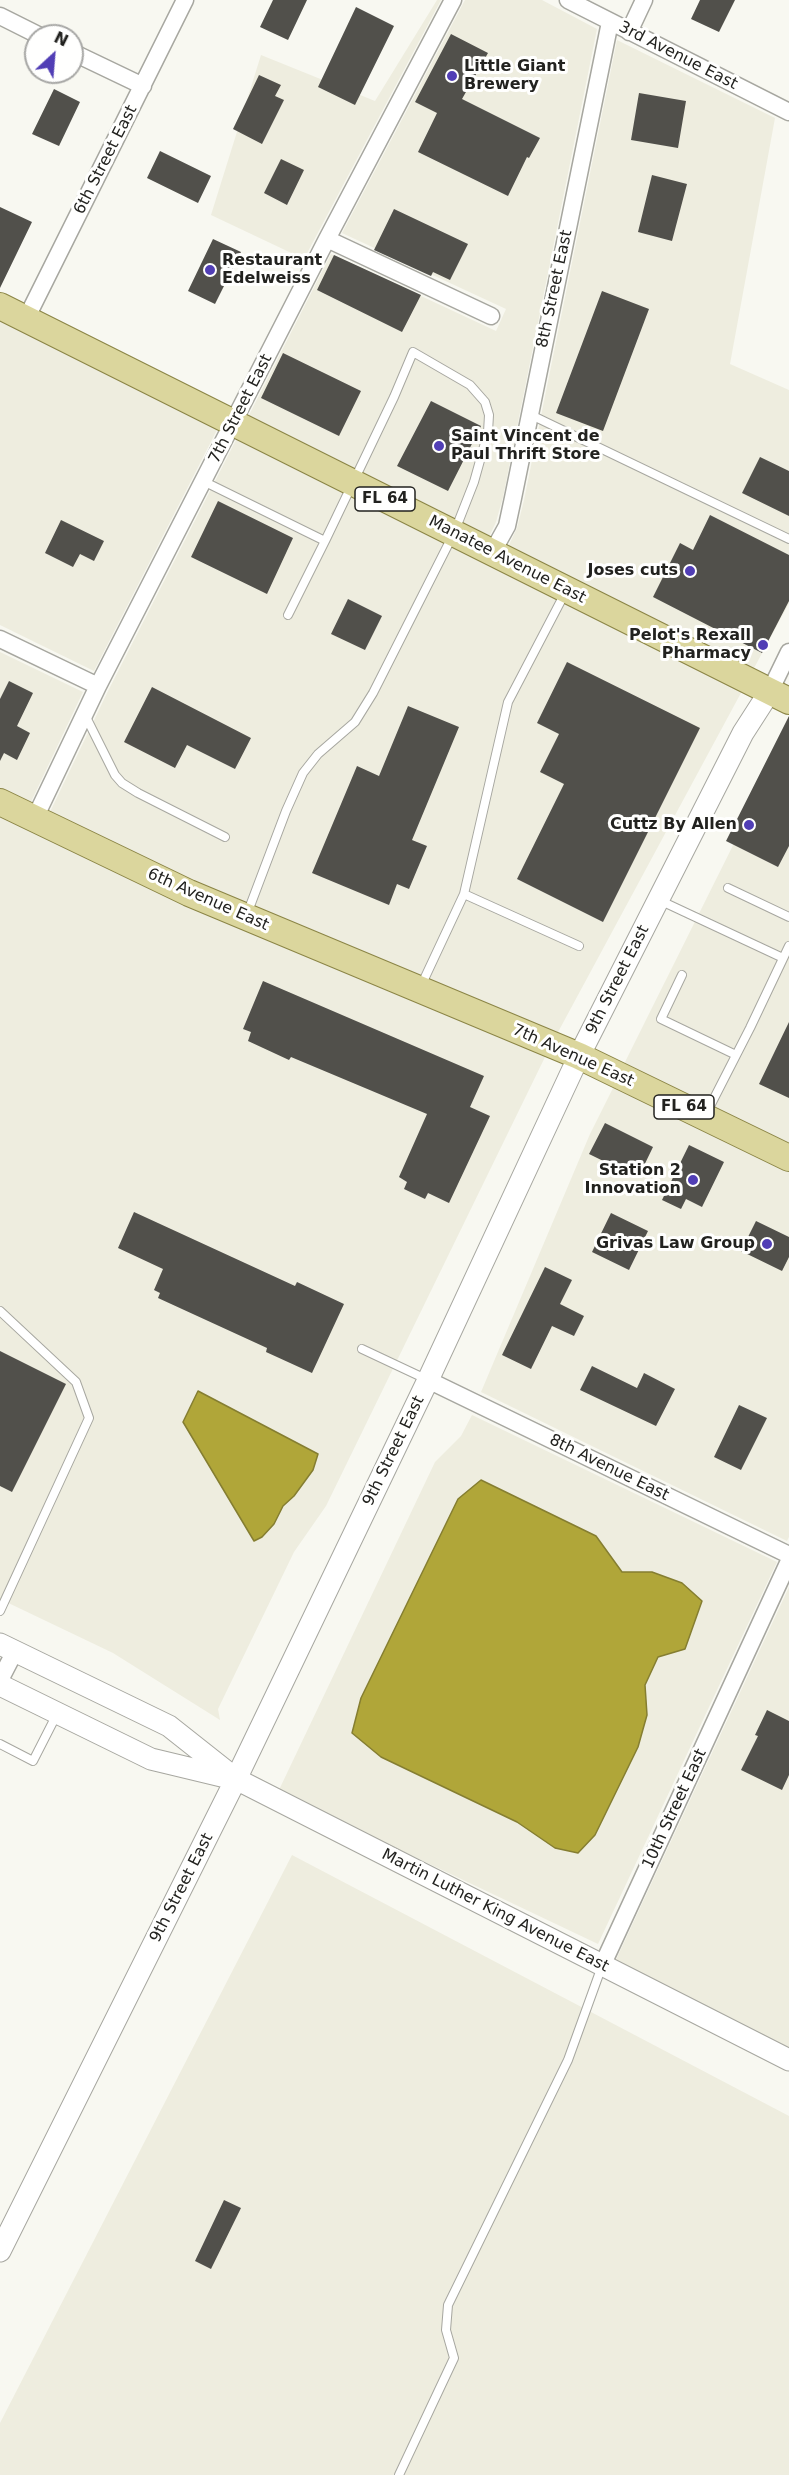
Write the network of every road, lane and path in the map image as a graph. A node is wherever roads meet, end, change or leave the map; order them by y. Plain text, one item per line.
1 (185, 0) edge
2 (453, 0) edge
3 (568, 0) edge
4 (644, 0) edge
5 (591, 5) edge
6 (0, 16) edge
7 (610, 22) junction
8 (24, 28) edge
9 (629, 32) junction
10 (84, 58) edge
11 (143, 86) junction
12 (789, 112) edge
13 (327, 239) junction
14 (0, 306) edge
15 (491, 316) dead end
16 (26, 319) junction
17 (529, 414) junction
18 (233, 423) junction
19 (203, 482) junction
20 (352, 482) junction
21 (454, 533) junction
22 (789, 539) edge
23 (325, 541) junction
24 (492, 553) junction
25 (567, 590) junction
26 (288, 615) dead end
27 (0, 639) edge
28 (789, 652) edge
29 (98, 686) junction
30 (779, 696) edge
31 (85, 715) junction
32 (0, 802) edge
33 (34, 820) junction
34 (225, 837) dead end
35 (728, 888) dead end
36 (464, 894) junction
37 (659, 900) junction
38 (245, 917) junction
39 (789, 917) edge
40 (579, 946) dead end
41 (789, 946) edge
42 (783, 958) junction
43 (682, 975) dead end
44 (419, 991) junction
45 (736, 1055) junction
46 (579, 1056) junction
47 (705, 1117) junction
48 (789, 1158) edge
49 (0, 1311) edge
50 (362, 1349) dead end
51 (428, 1380) junction
52 (789, 1555) edge
53 (789, 1561) edge
54 (0, 1611) edge
55 (7, 1647) edge
56 (0, 1680) edge
57 (0, 1685) edge
58 (57, 1714) junction
59 (0, 1744) edge
60 (236, 1779) junction
61 (602, 1966) junction
62 (789, 2060) edge
63 (0, 2251) edge
64 (399, 2475) edge

1 - 11 street, 6th Street East
2 - 13 street, 7th Street East
3 - 5 street, 3rd Avenue East
4 - 9 street
5 - 7 street, 3rd Avenue East
6 - 8 street
7 - 9 street, 3rd Avenue East
7 - 17 street, 8th Street East
9 - 12 street, 3rd Avenue East
10 - 11 street
11 - 16 street, 6th Street East
13 - 15 street
13 - 18 street, 7th Street East
14 - 16 main road, Manatee Avenue East / FL 64
16 - 18 main road, Manatee Avenue East / FL 64
17 - 22 lane
17 - 24 street, 8th Street East
18 - 19 street, 7th Street East
18 - 20 main road, Manatee Avenue East / FL 64
19 - 23 lane
19 - 29 street, 7th Street East
20 - 21 main road, Manatee Avenue East / FL 64
20 - 21 lane
20 - 23 lane
21 - 24 main road, Manatee Avenue East / FL 64
21 - 38 lane
23 - 26 lane
24 - 25 main road, Manatee Avenue East / FL 64
25 - 30 main road, Manatee Avenue East / FL 64
25 - 36 lane
27 - 29 street
28 - 30 street, 9th Street East
29 - 31 street, 7th Street East
30 - 37 street, 9th Street East
31 - 33 street, 7th Street East
31 - 34 lane
32 - 33 main road, 6th Avenue East / FL 64
33 - 38 main road, 6th Avenue East / FL 64
35 - 39 lane
36 - 40 lane
36 - 44 lane
37 - 42 lane
37 - 46 street, 9th Street East
38 - 44 main road, 6th Avenue East / FL 64
41 - 42 lane
42 - 45 lane
43 - 45 lane
44 - 46 main road, 7th Avenue East / FL 64
45 - 47 lane
46 - 47 main road, 7th Avenue East / FL 64
46 - 51 street, 9th Street East
47 - 48 main road, 7th Avenue East / FL 64
49 - 54 lane
50 - 51 lane
51 - 52 street, 8th Avenue East
51 - 60 street, 9th Street East
53 - 61 street, 10th Street East
55 - 56 street
55 - 60 street, Martin Luther King Avenue East
57 - 58 street, Martin Luther King Avenue East
58 - 59 lane
58 - 60 street, Martin Luther King Avenue East
60 - 61 street, Martin Luther King Avenue East
60 - 63 street, 9th Street East
61 - 62 street, Martin Luther King Avenue East
61 - 64 lane, 10th Street East

